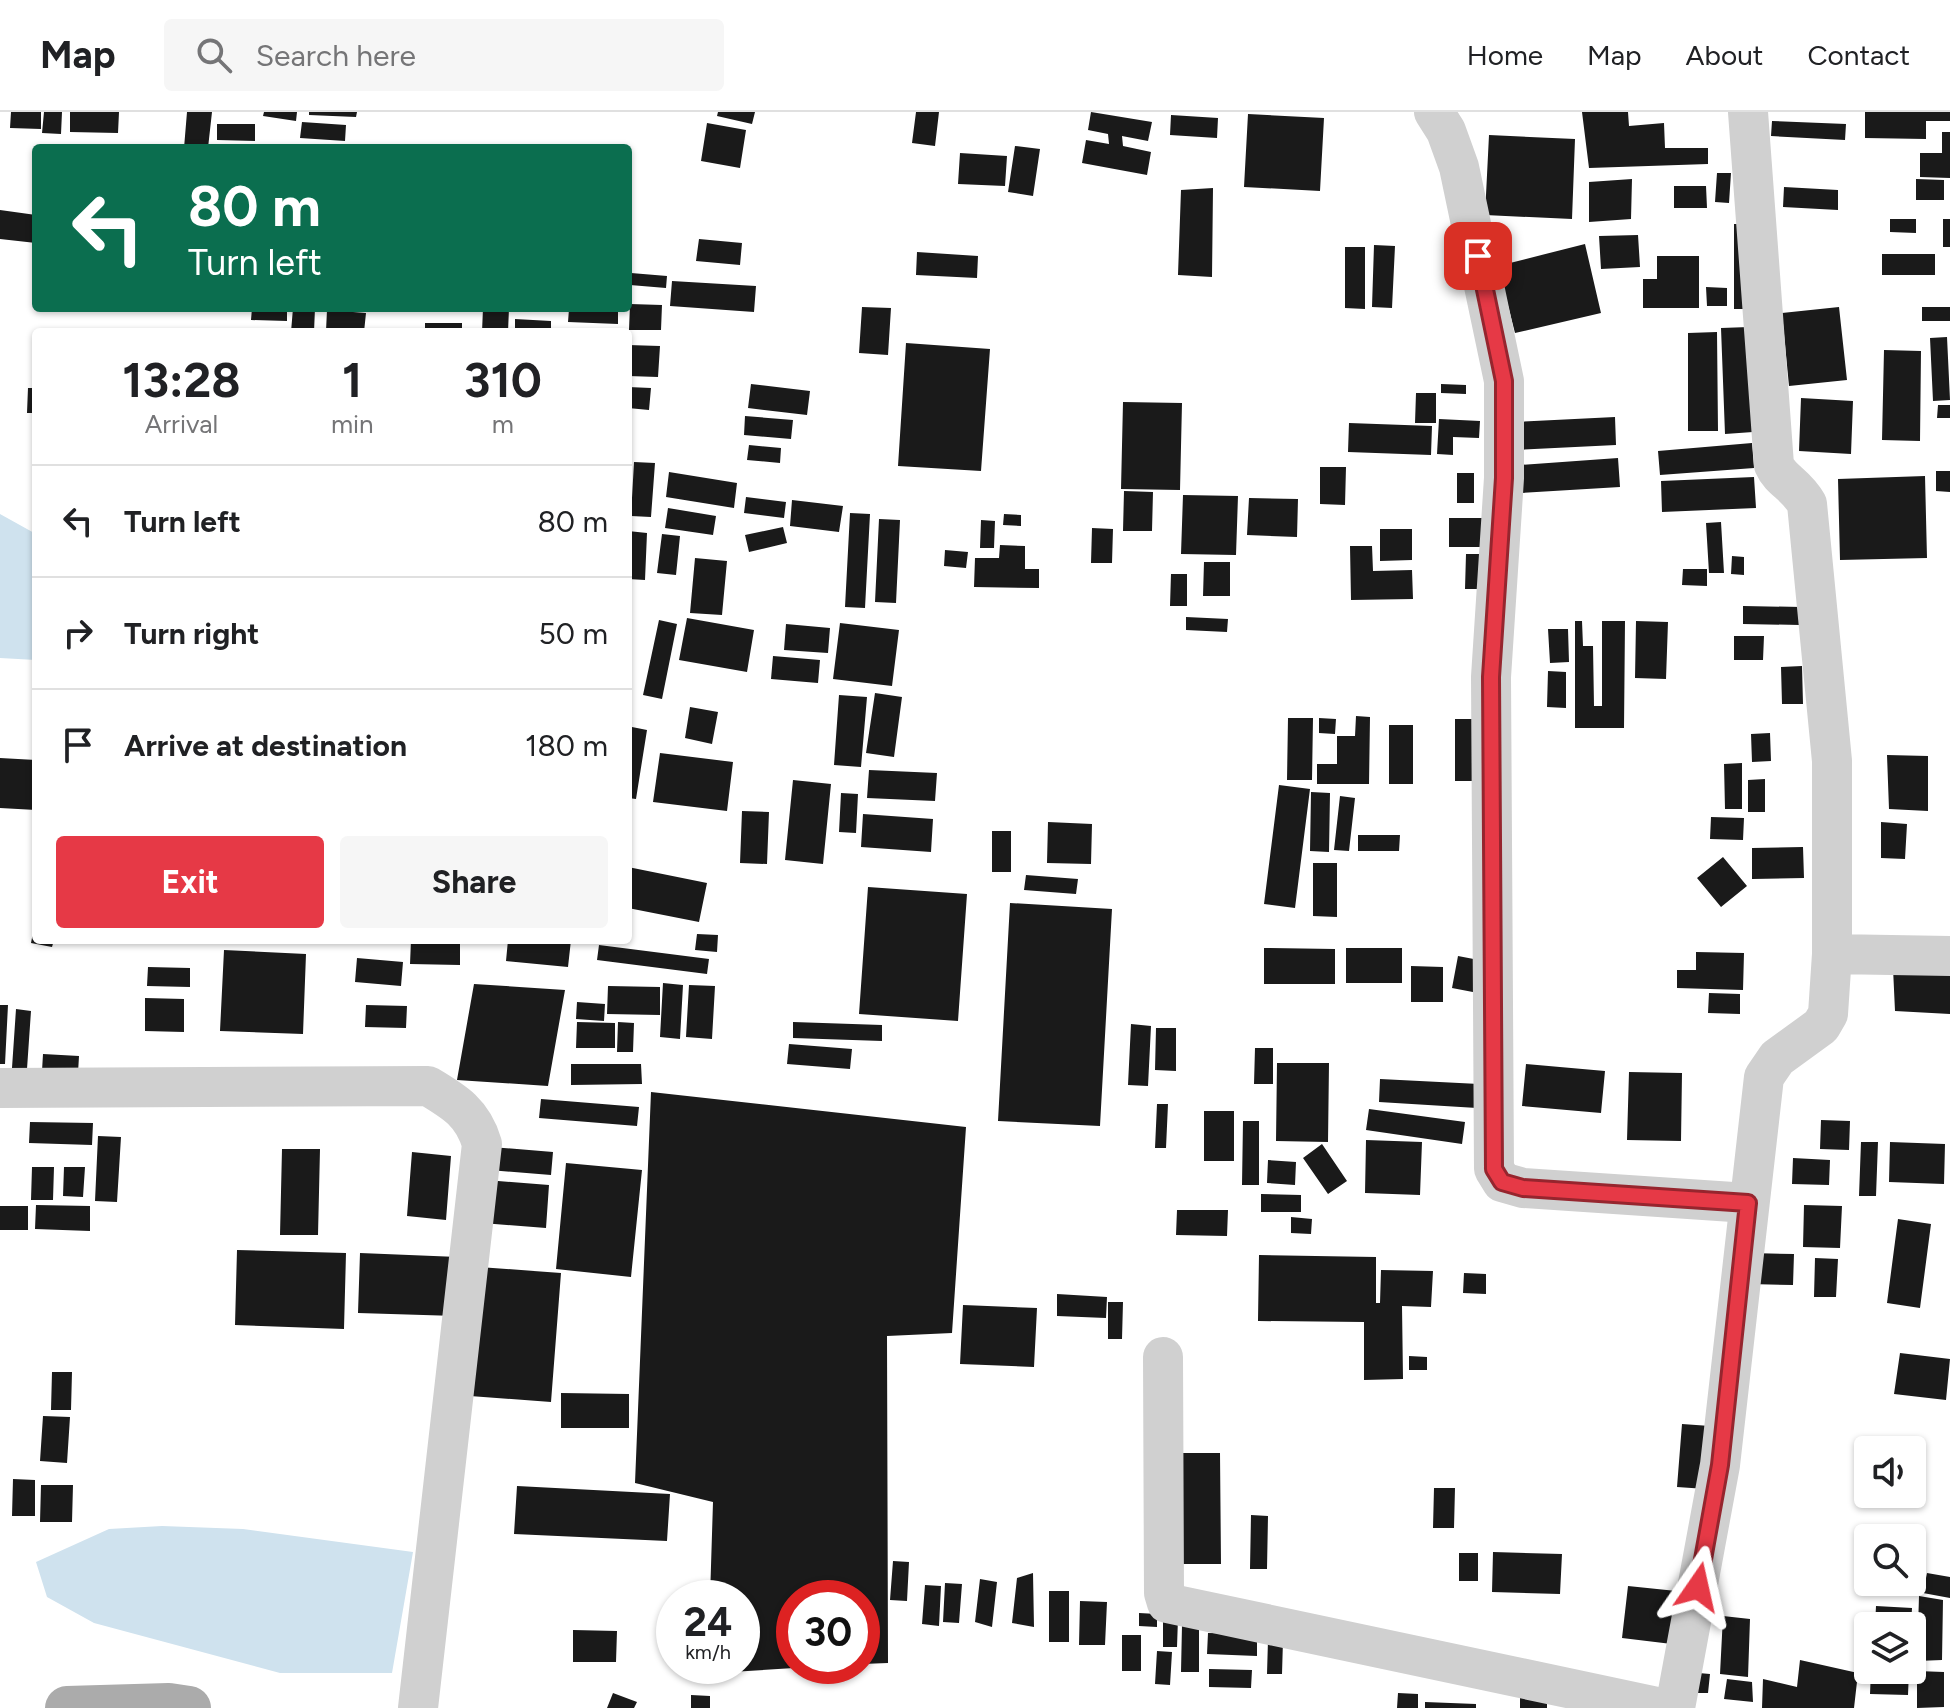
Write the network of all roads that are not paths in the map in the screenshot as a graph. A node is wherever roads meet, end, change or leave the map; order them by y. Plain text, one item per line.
1 (1434, 112) edge
2 (1748, 112) edge
3 (1832, 954) junction
4 (1950, 956) edge
5 (0, 1088) edge
6 (1748, 1203) junction
7 (1163, 1357) dead end
8 (67, 1708) edge
9 (189, 1708) edge
10 (418, 1708) edge
11 (1662, 1708) edge
12 (1675, 1708) edge

1 - 6 street
2 - 3 street
3 - 4 street
3 - 6 street
5 - 10 street
6 - 12 street
7 - 11 street
8 - 9 main road

